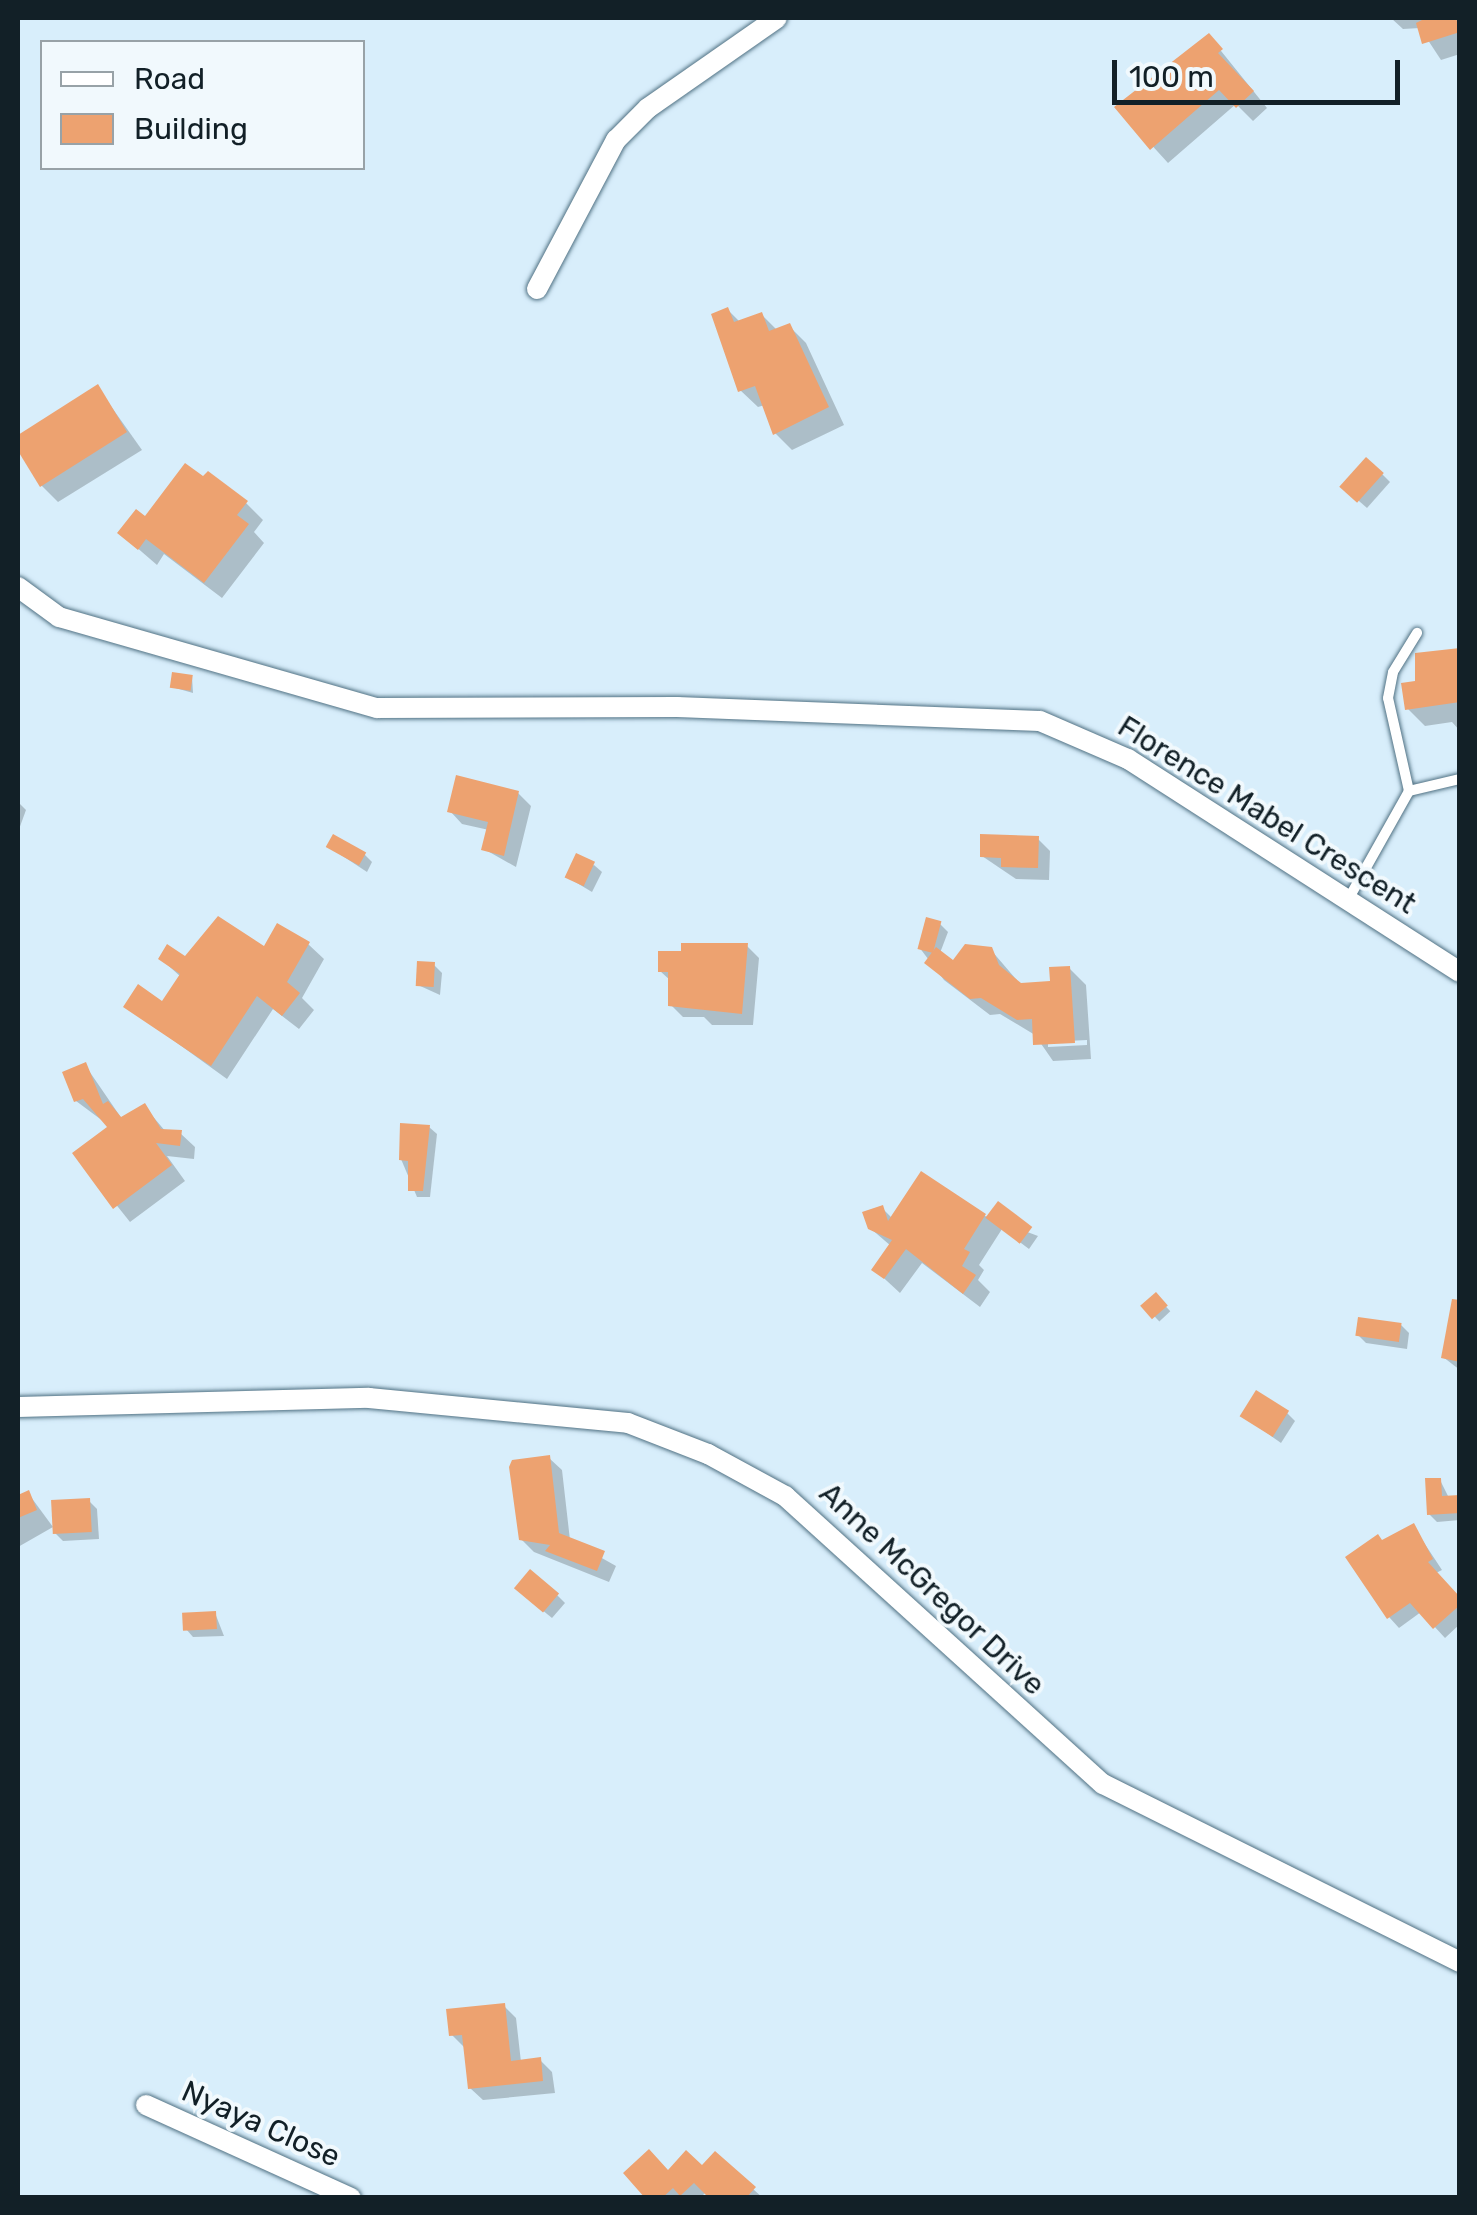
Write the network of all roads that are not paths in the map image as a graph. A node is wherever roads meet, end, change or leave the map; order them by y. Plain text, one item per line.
1 (777, 18) edge
2 (538, 289) dead end
3 (18, 587) edge
4 (1416, 633) dead end
5 (1460, 779) edge
6 (1408, 791) junction
7 (1349, 898) junction
8 (1460, 972) edge
9 (18, 1406) edge
10 (1460, 1962) edge
11 (146, 2105) dead end
12 (351, 2198) edge

1 - 2 street
3 - 7 street, Florence Mabel Crescent
4 - 6 lane
5 - 6 lane
6 - 7 lane
7 - 8 street, Florence Mabel Crescent
9 - 10 street, Anne McGregor Drive
11 - 12 street, Nyaya Close

